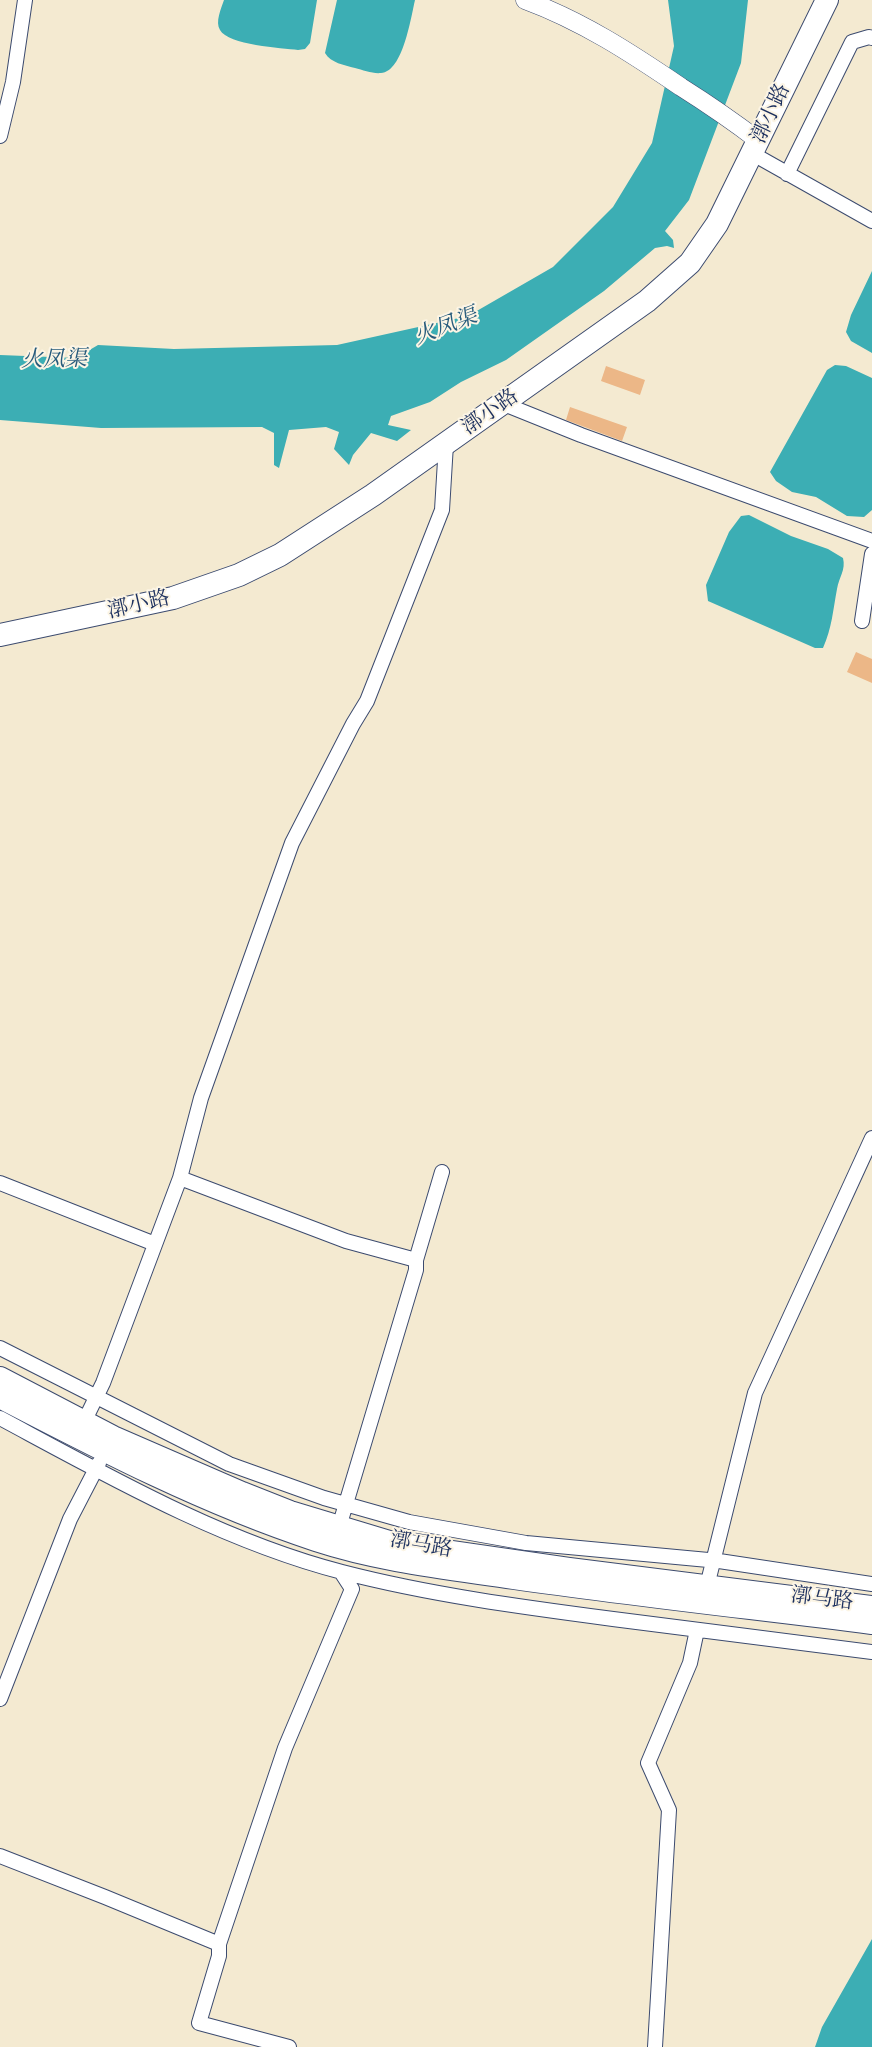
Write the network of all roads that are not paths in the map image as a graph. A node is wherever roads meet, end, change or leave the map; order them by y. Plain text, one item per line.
1 (25, 0) edge
2 (525, 0) edge
3 (826, 0) edge
4 (872, 38) edge
5 (0, 136) edge
6 (751, 141) junction
7 (787, 174) junction
8 (872, 221) edge
9 (504, 404) junction
10 (446, 444) junction
11 (872, 541) edge
12 (872, 554) edge
13 (862, 621) dead end
14 (0, 635) edge
15 (872, 1138) edge
16 (442, 1172) dead end
17 (180, 1178) junction
18 (0, 1183) edge
19 (155, 1244) junction
20 (416, 1260) junction
21 (0, 1348) edge
22 (0, 1378) edge
23 (0, 1397) edge
24 (96, 1398) junction
25 (0, 1418) edge
26 (84, 1422) junction
27 (105, 1452) junction
28 (346, 1504) junction
29 (339, 1527) junction
30 (713, 1561) junction
31 (341, 1572) junction
32 (872, 1584) edge
33 (707, 1586) junction
34 (872, 1606) edge
35 (872, 1623) edge
36 (697, 1630) junction
37 (872, 1652) edge
38 (0, 1699) edge
39 (0, 1856) edge
40 (219, 1944) junction
41 (289, 2047) edge
42 (655, 2047) edge

1 - 5 street
2 - 6 street
3 - 6 main road, 漷小路
4 - 7 street
6 - 7 street
6 - 9 main road, 漷小路
7 - 8 street
9 - 10 main road, 漷小路
9 - 11 street
10 - 14 main road, 漷小路
10 - 17 street
12 - 13 street
15 - 30 street
16 - 20 street
17 - 19 street
17 - 20 street
18 - 19 street
19 - 24 street
20 - 28 street
21 - 24 street
22 - 26 main road, 漷马路
23 - 27 main road, 漷马路
24 - 26 street
24 - 28 street
25 - 27 street
26 - 27 main road, 漷马路
27 - 29 main road, 漷马路
27 - 31 street
27 - 35 main road, 漷马路
27 - 38 street
28 - 29 street
28 - 30 street
29 - 33 main road, 漷马路
30 - 32 street
30 - 33 street
31 - 36 street
31 - 40 street
33 - 34 main road, 漷马路
36 - 37 street
36 - 42 street
39 - 40 street
40 - 41 street

